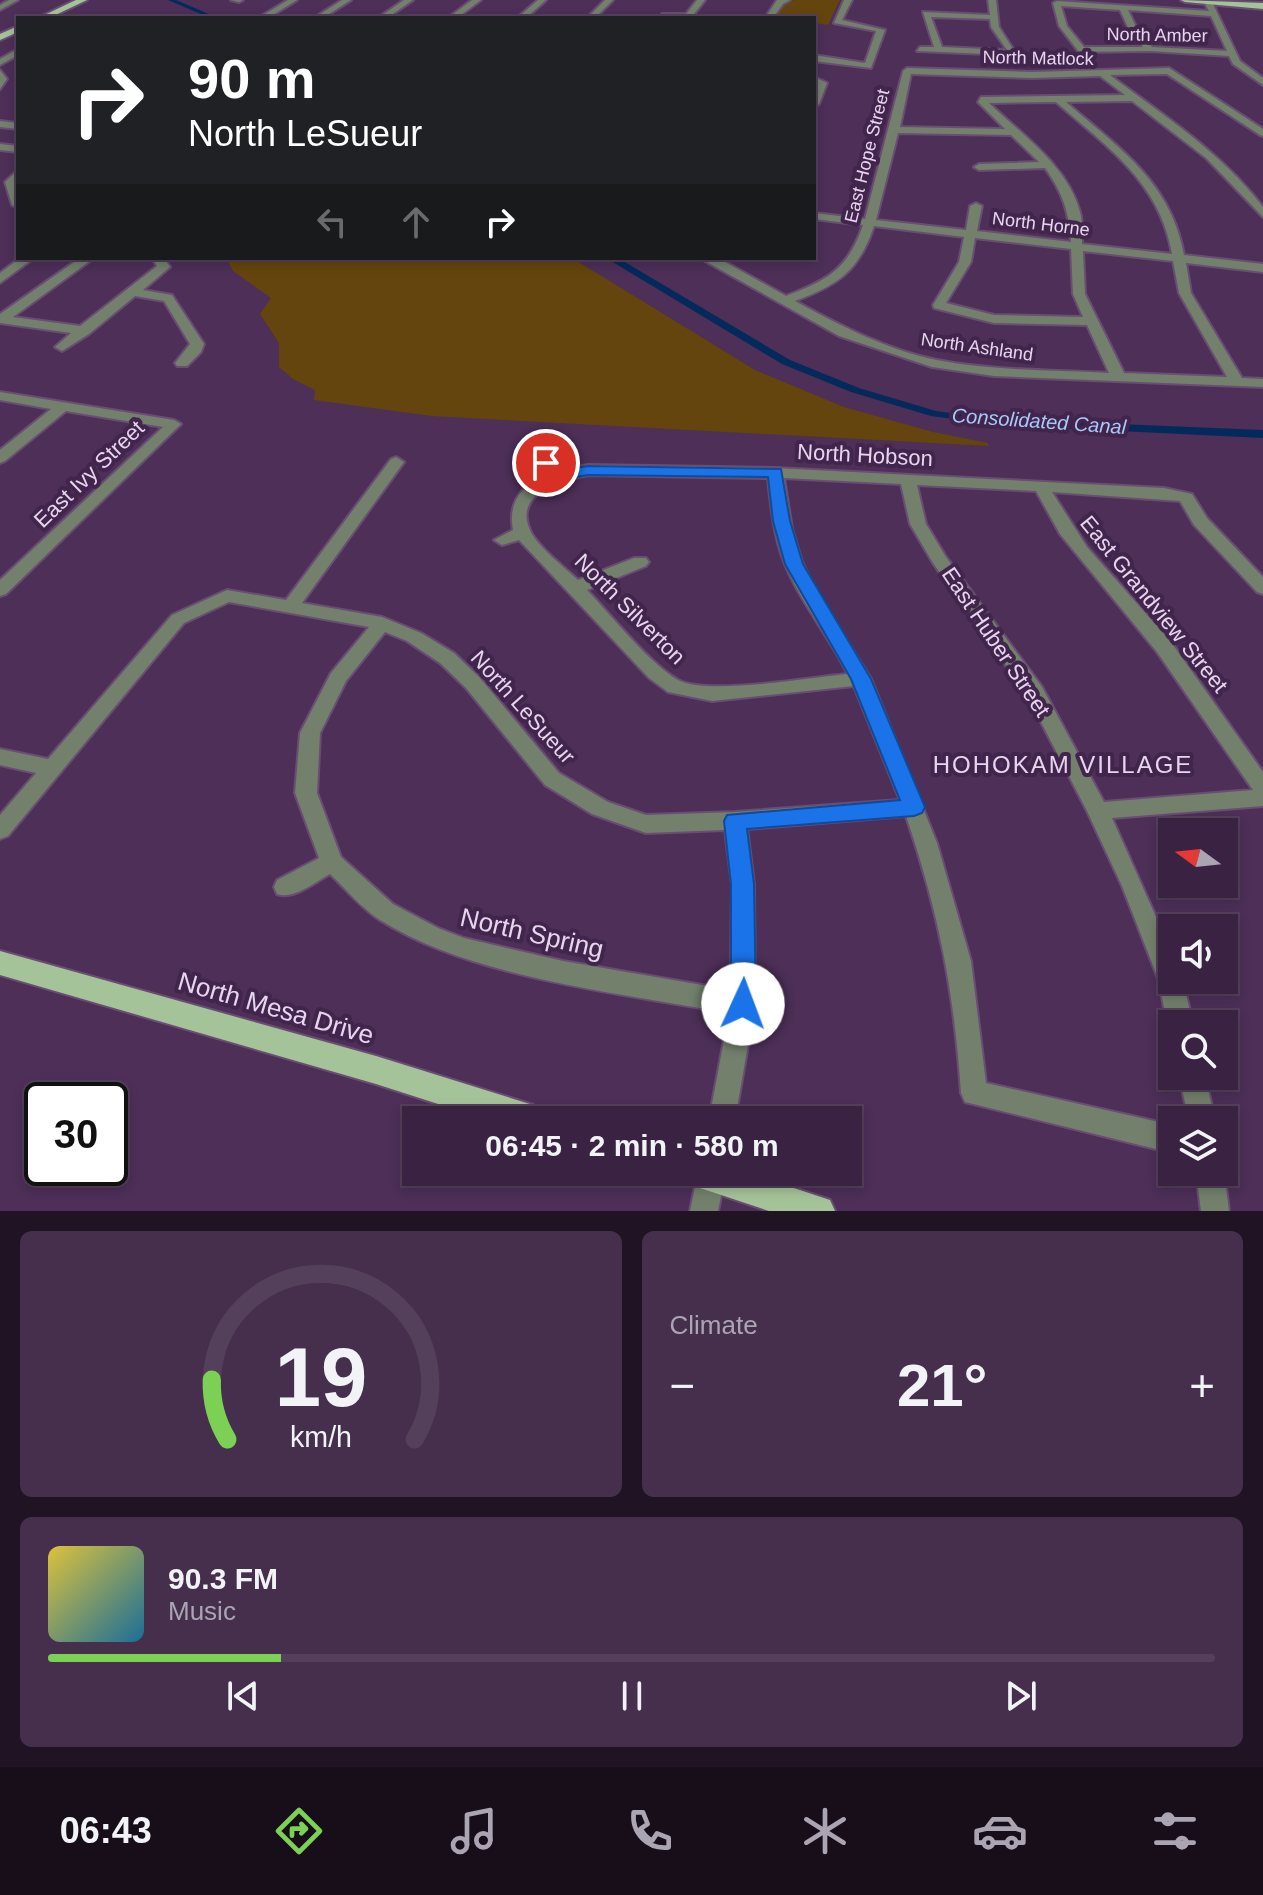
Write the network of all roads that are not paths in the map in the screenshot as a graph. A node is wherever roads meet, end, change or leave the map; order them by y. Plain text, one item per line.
1 (14, 0) edge
2 (83, 0) edge
3 (293, 0) edge
4 (347, 0) edge
5 (409, 0) edge
6 (477, 0) edge
7 (542, 0) edge
8 (609, 0) edge
9 (701, 0) edge
10 (786, 0) edge
11 (848, 0) edge
12 (992, 0) edge
13 (1185, 0) edge
14 (1208, 2) edge
15 (1263, 6) edge
16 (1123, 7) junction
17 (0, 8) edge
18 (666, 14) dead end
19 (1213, 14) junction
20 (47, 16) edge
21 (268, 16) edge
22 (321, 16) edge
23 (385, 16) edge
24 (455, 16) edge
25 (523, 16) edge
26 (593, 16) edge
27 (680, 16) edge
28 (688, 16) edge
29 (770, 16) edge
30 (993, 17) junction
31 (1131, 27) junction
32 (1143, 28) dead end
33 (920, 49) dead end
34 (1150, 49) junction
35 (939, 50) junction
36 (1012, 53) junction
37 (1230, 54) junction
38 (816, 58) edge
39 (907, 71) joint
40 (1246, 72) junction
41 (1263, 72) edge
42 (0, 73) edge
43 (1103, 74) junction
44 (1032, 75) junction
45 (1263, 82) edge
46 (0, 86) edge
47 (1132, 98) junction
48 (1058, 99) junction
49 (892, 130) junction
50 (1015, 132) junction
51 (1263, 133) edge
52 (1048, 165) junction
53 (979, 167) dead end
54 (10, 177) edge
55 (15, 206) edge
56 (976, 206) dead end
57 (1263, 214) edge
58 (816, 216) edge
59 (871, 223) junction
60 (972, 234) junction
61 (1078, 247) junction
62 (1179, 258) junction
63 (25, 260) edge
64 (85, 260) edge
65 (159, 260) edge
66 (716, 260) edge
67 (1263, 268) edge
68 (0, 279) edge
69 (133, 292) junction
70 (783, 301) junction
71 (1, 319) edge
72 (1091, 321) junction
73 (84, 331) junction
74 (62, 347) dead end
75 (182, 363) dead end
76 (1119, 378) junction
77 (1237, 382) junction
78 (1263, 383) edge
79 (0, 396) edge
80 (63, 406) junction
81 (0, 458) edge
82 (396, 462) dead end
83 (775, 473) junction
84 (908, 479) junction
85 (1041, 486) junction
86 (522, 533) junction
87 (502, 540) dead end
88 (640, 562) dead end
89 (575, 588) junction
90 (1263, 588) edge
91 (0, 590) edge
92 (290, 607) junction
93 (382, 623) junction
94 (861, 679) junction
95 (0, 757) edge
96 (51, 768) junction
97 (1263, 788) edge
98 (1263, 798) edge
99 (914, 807) junction
100 (1098, 811) junction
101 (735, 821) junction
102 (0, 830) edge
103 (332, 862) junction
104 (285, 887) dead end
105 (0, 963) edge
106 (743, 1004) junction
107 (1177, 1010) edge
108 (489, 1106) edge
109 (725, 1106) edge
110 (1158, 1136) edge
111 (706, 1186) edge
112 (743, 1186) edge
113 (1212, 1186) edge
114 (704, 1211) edge
115 (819, 1211) edge
116 (1215, 1211) edge

1 - 17 street
2 - 20 main road
3 - 21 street
4 - 22 street
5 - 23 street
6 - 24 street
7 - 25 street
8 - 26 street
9 - 28 street
10 - 29 street
11 - 38 street
12 - 30 street
13 - 14 main road
14 - 15 main road
14 - 19 street
16 - 19 street
16 - 31 street
16 - 34 street, North Amber
18 - 27 street
19 - 37 street
30 - 35 street
30 - 36 street
31 - 32 street
31 - 34 street
33 - 35 street
34 - 37 street, North Amber
35 - 36 street
36 - 44 street
37 - 40 street
39 - 44 street, North Matlock
39 - 49 street, East Hope Street
40 - 41 street
40 - 45 street
42 - 46 street
43 - 44 street, North Matlock
43 - 47 street
43 - 51 street, North Matlock
47 - 48 street
47 - 57 street
48 - 50 street
48 - 62 street
49 - 50 street
49 - 59 street, East Hope Street
50 - 52 street
52 - 53 street
52 - 61 street
54 - 55 street
56 - 60 street
58 - 59 street, North Horne
59 - 60 street, North Horne
59 - 70 street, East Hope Street
60 - 61 street, North Horne
60 - 72 street
61 - 62 street, North Horne
61 - 72 street
62 - 67 street, North Horne
62 - 77 street
63 - 68 street
64 - 71 street
65 - 69 street
66 - 70 street, North Ashland
69 - 73 street
69 - 75 street
70 - 76 street, North Ashland
71 - 73 street
72 - 76 street
73 - 74 street
76 - 77 street, North Ashland
77 - 78 street, North Ashland
79 - 80 street
80 - 81 street
80 - 91 street, East Ivy Street
82 - 92 street
83 - 84 street, North Hobson
83 - 86 street, North Hobson
83 - 94 street
84 - 85 street, North Hobson
84 - 100 street, East Huber Street
85 - 90 street, North Hobson
85 - 97 street, East Grandview Street
86 - 87 street
86 - 89 street, North Silverton
88 - 89 street
89 - 94 street, North Silverton
92 - 93 street, North LeSueur
92 - 96 street, North LeSueur
93 - 101 street, North LeSueur
93 - 103 street
94 - 99 street
95 - 96 street
96 - 102 street, North LeSueur
98 - 100 street
99 - 101 street, North LeSueur
99 - 110 street
100 - 107 street, East Huber Street
101 - 106 street
103 - 104 street
103 - 106 street, North Spring
105 - 108 main road, North Mesa Drive
106 - 109 street
111 - 114 street
112 - 115 main road
113 - 116 street

